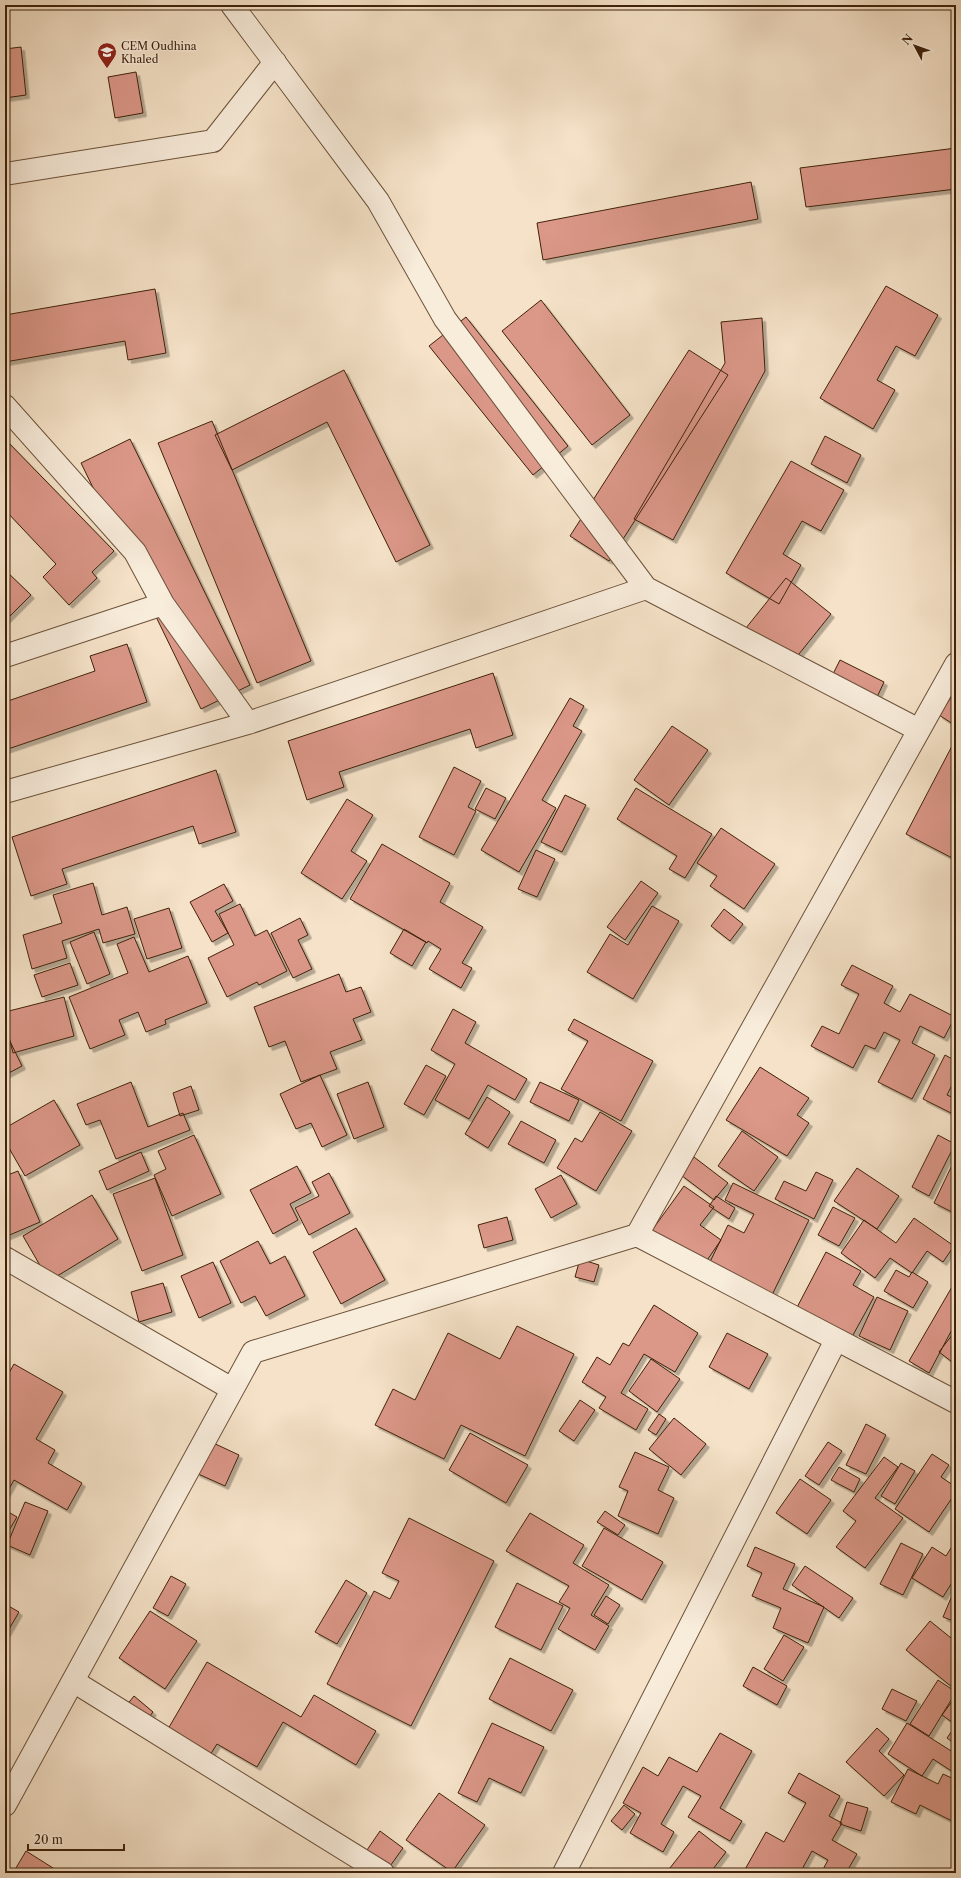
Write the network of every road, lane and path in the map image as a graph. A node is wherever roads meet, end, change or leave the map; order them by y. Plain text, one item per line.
1 (232, 5) edge
2 (275, 62) junction
3 (5, 174) edge
4 (5, 406) edge
5 (646, 588) junction
6 (163, 604) junction
7 (5, 656) edge
8 (956, 664) edge
9 (248, 723) junction
10 (919, 730) junction
11 (5, 792) edge
12 (637, 1235) junction
13 (5, 1258) edge
14 (836, 1340) junction
15 (232, 1389) junction
16 (956, 1402) edge
17 (73, 1681) junction
18 (5, 1805) edge
19 (383, 1873) edge
20 (564, 1873) edge

1 - 2 street
2 - 3 street
2 - 5 street
4 - 6 street
5 - 9 street
5 - 10 street
6 - 7 street
6 - 9 street
8 - 10 street
9 - 11 street
10 - 12 street
12 - 14 street
12 - 15 street
13 - 15 street
14 - 16 street
14 - 20 street
15 - 17 street
17 - 18 street
17 - 19 street

